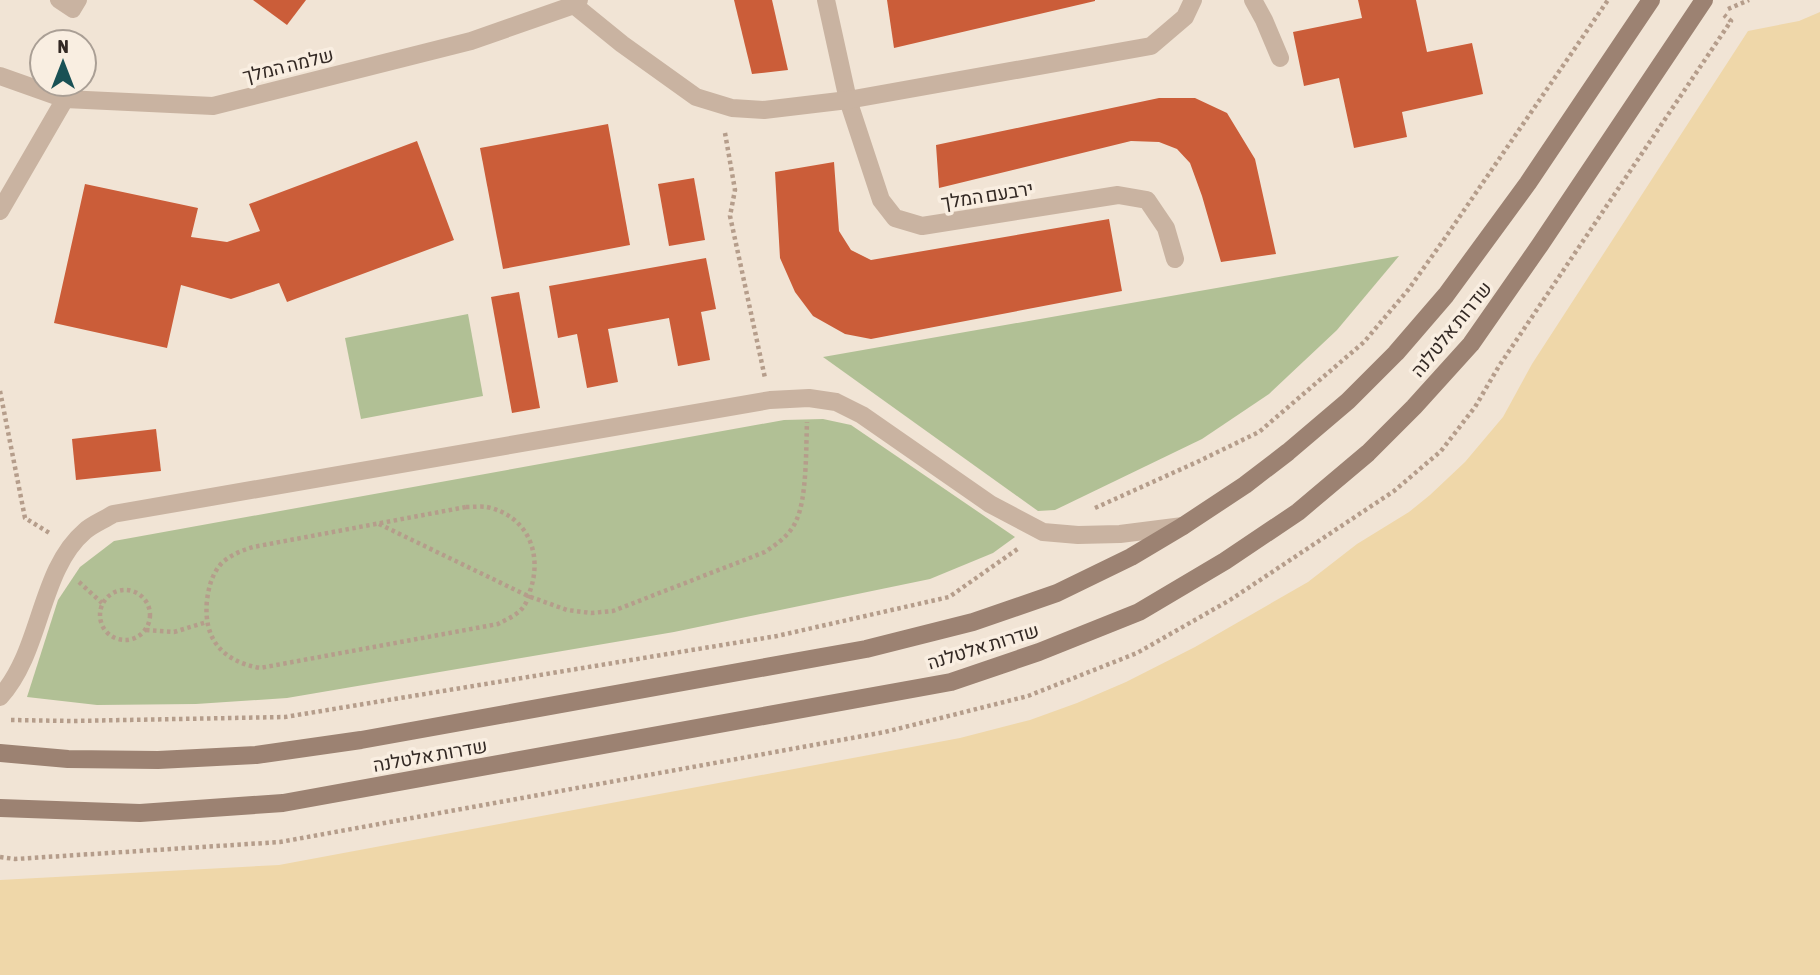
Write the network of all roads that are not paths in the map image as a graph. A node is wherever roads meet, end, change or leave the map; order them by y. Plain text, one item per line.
1 (58, 0) edge
2 (79, 0) edge
3 (826, 0) edge
4 (1193, 0) edge
5 (1253, 0) edge
6 (1651, 0) edge
7 (1704, 0) edge
8 (577, 2) edge
9 (1280, 58) dead end
10 (0, 76) edge
11 (65, 99) junction
12 (848, 100) junction
13 (0, 211) edge
14 (1175, 260) dead end
15 (1183, 526) junction
16 (0, 697) edge
17 (0, 753) edge
18 (0, 808) edge

1 - 2 lane
3 - 12 street, ירבעם המלך
4 - 12 street
5 - 9 street
6 - 15 main road, שדרות אלטלנה
7 - 18 main road, שדרות אלטלנה
8 - 11 street, שלמה המלך
8 - 12 street
10 - 11 street, שלמה המלך
11 - 13 street
12 - 14 street, ירבעם המלך
15 - 16 street
15 - 17 main road, שדרות אלטלנה

